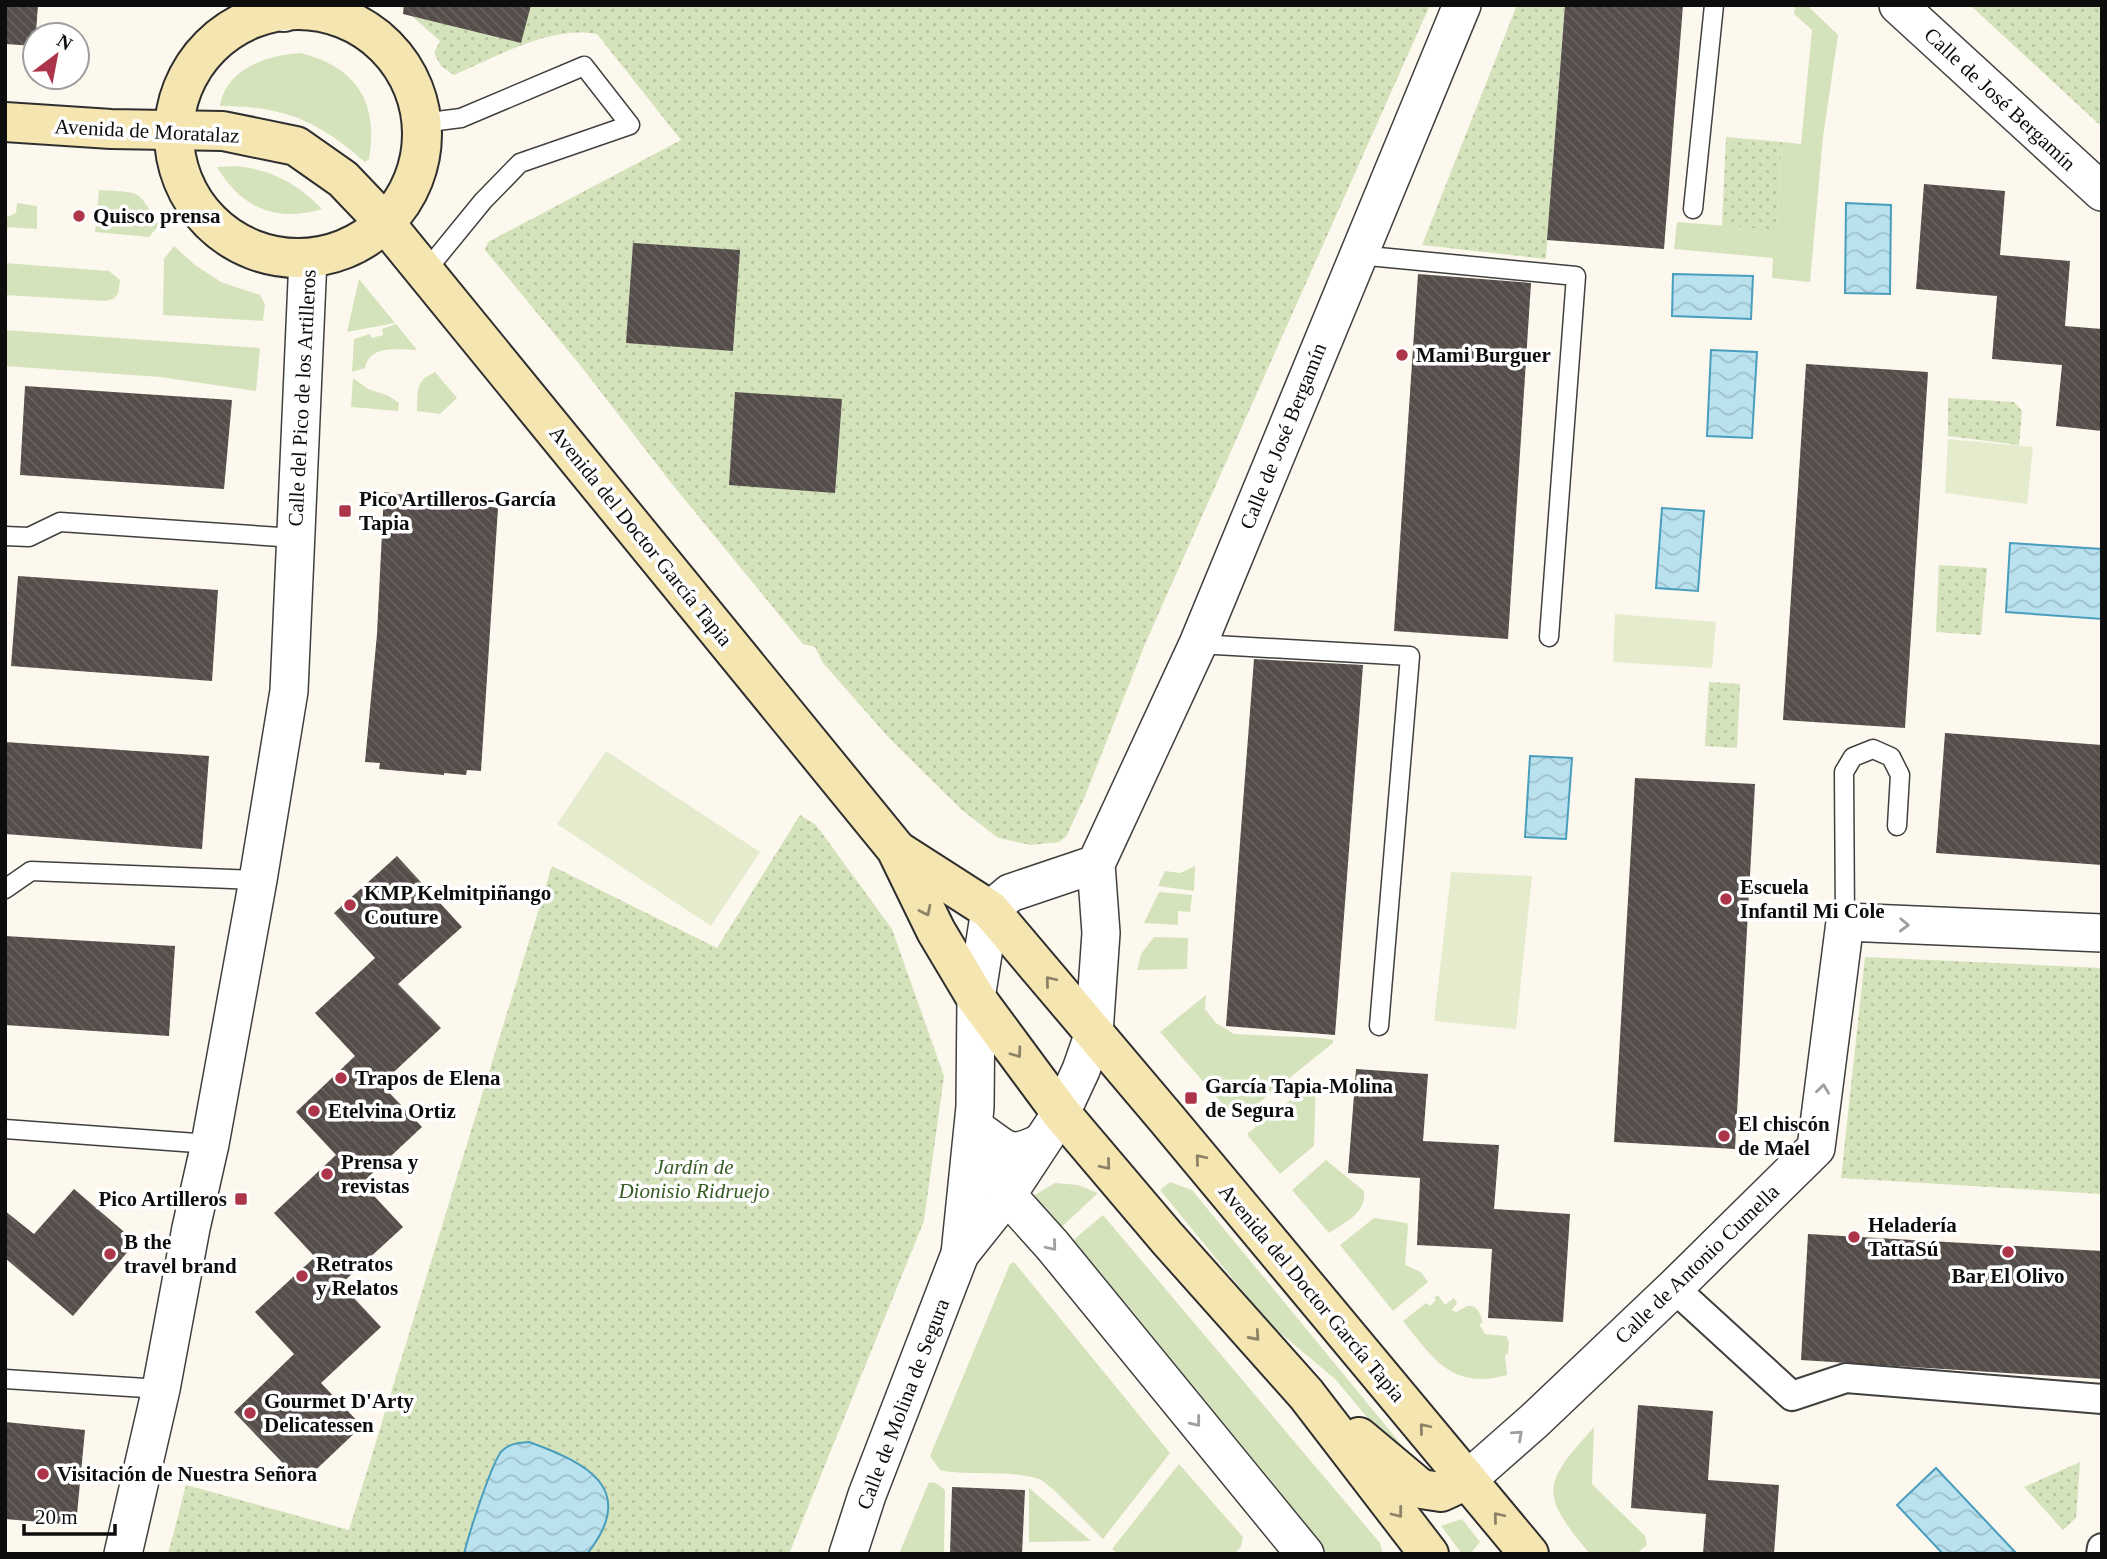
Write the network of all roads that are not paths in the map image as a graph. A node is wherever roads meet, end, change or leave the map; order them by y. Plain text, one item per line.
1 (1462, 5) edge
2 (1714, 5) edge
3 (1898, 5) edge
4 (288, 9) edge
5 (330, 11) edge
6 (5, 122) edge
7 (422, 123) junction
8 (174, 131) junction
9 (2102, 192) edge
10 (1693, 209) dead end
11 (385, 223) junction
12 (1358, 255) junction
13 (308, 258) junction
14 (425, 272) junction
15 (5, 536) edge
16 (295, 538) junction
17 (1549, 637) dead end
18 (1198, 644) junction
19 (1897, 826) dead end
20 (896, 849) junction
21 (1096, 864) junction
22 (258, 880) junction
23 (1042, 882) junction
24 (5, 889) edge
25 (990, 910) junction
26 (1845, 922) junction
27 (1101, 933) junction
28 (2102, 933) edge
29 (976, 998) junction
30 (1379, 1026) dead end
31 (1094, 1033) junction
32 (1061, 1113) junction
33 (978, 1119) junction
34 (5, 1129) edge
35 (210, 1144) junction
36 (1038, 1144) junction
37 (1007, 1195) junction
38 (960, 1254) junction
39 (1674, 1288) junction
40 (5, 1379) edge
41 (161, 1389) junction
42 (1306, 1394) junction
43 (2102, 1399) edge
44 (1467, 1480) junction
45 (2102, 1548) edge
46 (122, 1554) edge
47 (848, 1554) edge
48 (1305, 1554) edge
49 (1429, 1554) edge
50 (1529, 1554) edge
51 (2101, 1554) edge

1 - 12 street, Calle de José Bergamín
2 - 10 lane
3 - 9 street, Calle de José Bergamín
4 - 5 main road
4 - 8 main road
5 - 7 main road
6 - 8 main road, Avenida de Moratalaz
7 - 11 main road
7 - 14 lane
8 - 11 main road, Avenida de Moratalaz
8 - 13 main road
11 - 13 main road
11 - 14 main road, Avenida del Doctor García Tapia
12 - 17 lane
12 - 18 street, Calle de José Bergamín
13 - 16 street, Calle del Pico de los Artilleros
14 - 20 main road, Avenida del Doctor García Tapia
15 - 16 lane, Calle del Pico de los Artilleros
16 - 22 street, Calle del Pico de los Artilleros
18 - 21 street, Calle de José Bergamín
18 - 30 lane
19 - 26 lane
20 - 25 main road, Avenida del Doctor García Tapia
20 -> 29 main road, Avenida del Doctor García Tapia
21 - 23 street
21 - 27 street, Calle de José Bergamín
22 - 24 lane
22 - 35 street, Calle del Pico de los Artilleros
23 - 25 street
23 - 27 street
25 - 29 street, Calle de Molina de Segura
31 -> 25 main road, Avenida del Doctor García Tapia
26 -> 28 street
39 -> 26 street, Calle de Antonio Cumella
27 - 31 street, Calle de José Bergamín
29 -> 32 main road, Avenida del Doctor García Tapia
29 - 33 street, Calle de Molina de Segura
31 - 32 street
44 -> 31 main road, Avenida del Doctor García Tapia
32 - 36 street, Calle de Molina de Segura
32 -> 42 main road, Avenida del Doctor García Tapia
33 - 36 street
33 - 37 street, Calle de Molina de Segura
33 - 38 street, Calle de Molina de Segura
34 - 35 lane
35 - 41 street, Calle del Pico de los Artilleros
36 - 37 street, Calle de Molina de Segura
37 - 38 street, Calle de Molina de Segura
37 -> 48 street
38 - 47 street, Calle de Molina de Segura
39 - 43 street
44 -> 39 street, Calle de Antonio Cumella
40 - 41 lane
41 - 46 street, Calle del Pico de los Artilleros
42 - 44 main road
42 -> 49 main road, Avenida del Doctor García Tapia
50 -> 44 main road, Avenida del Doctor García Tapia
45 - 51 street

